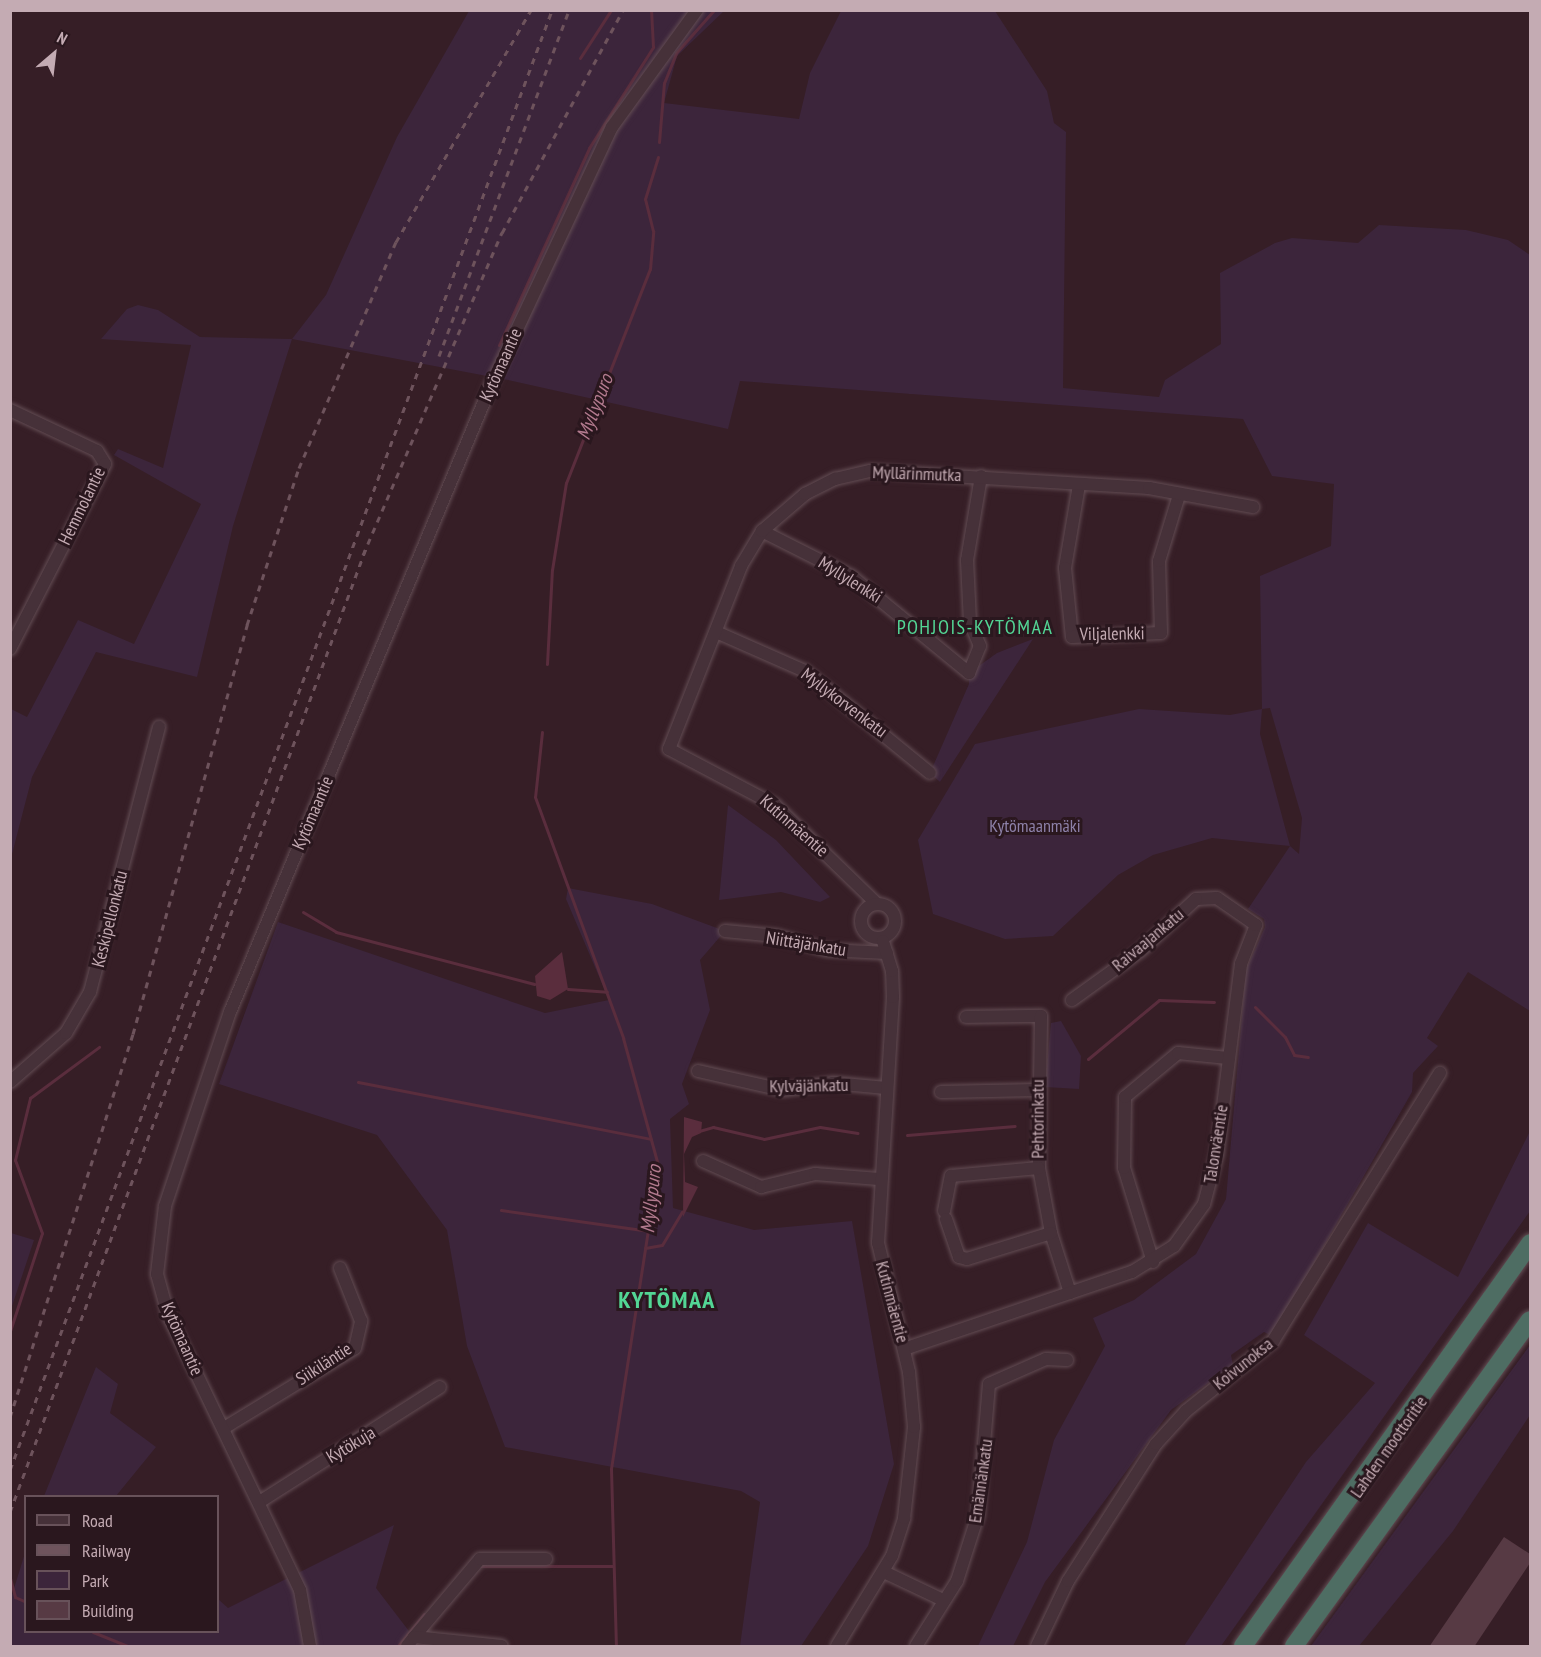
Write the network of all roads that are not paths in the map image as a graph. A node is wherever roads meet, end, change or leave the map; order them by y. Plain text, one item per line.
1 (697, 10) edge
2 (10, 410) edge
3 (981, 476) junction
4 (1079, 485) junction
5 (1179, 495) junction
6 (1253, 507) dead end
7 (762, 531) junction
8 (716, 632) junction
9 (10, 649) edge
10 (159, 727) dead end
11 (669, 749) joint
12 (930, 773) dead end
13 (875, 902) junction
14 (1256, 925) joint
15 (725, 931) dead end
16 (883, 941) junction
17 (888, 954) junction
18 (1072, 1000) dead end
19 (966, 1017) dead end
20 (1228, 1058) junction
21 (698, 1071) dead end
22 (1440, 1073) dead end
23 (10, 1083) edge
24 (886, 1088) junction
25 (1037, 1090) junction
26 (940, 1092) dead end
27 (703, 1161) dead end
28 (1039, 1168) junction
29 (879, 1179) junction
30 (1051, 1233) junction
31 (1530, 1243) edge
32 (1153, 1262) junction
33 (340, 1268) dead end
34 (1070, 1293) junction
35 (1530, 1320) edge
36 (904, 1349) junction
37 (1066, 1360) dead end
38 (440, 1387) dead end
39 (224, 1428) junction
40 (261, 1501) junction
41 (546, 1559) dead end
42 (884, 1572) junction
43 (942, 1600) junction
44 (410, 1642) edge
45 (310, 1647) edge
46 (502, 1647) edge
47 (837, 1647) edge
48 (916, 1647) edge
49 (1037, 1647) edge
50 (1243, 1647) edge
51 (1294, 1647) edge

1 - 39 street, Kytömaantie
2 - 9 street, Hemmolantie
3 - 4 street, Myllärinmutka
3 - 7 street, Myllärinmutka
3 - 7 street, Myllylenkki
4 - 5 street, Myllärinmutka
4 - 5 street, Viljalenkki
5 - 6 street, Myllärinmutka
7 - 8 street, Myllärinmutka
8 - 11 street, Myllärinmutka
8 - 12 street, Myllykorvenkatu
10 - 23 street, Keskipellonkatu
11 - 13 street, Kutinmäentie
13 - 16 street, Kutinmäentie
13 - 16 street, Kutinmäentie
14 - 18 street, Raivaajankatu
14 - 20 street, Talonväentie
15 - 17 street, Niittäjänkatu
16 - 17 street, Kutinmäentie
17 - 24 street, Kutinmäentie
19 - 25 street, Pehtorinkatu
20 - 32 street, Talonväentie
20 - 32 street
21 - 24 street, Kylväjänkatu
22 - 49 street, Koivunoksa
24 - 29 street, Kutinmäentie
25 - 26 street
25 - 28 street, Pehtorinkatu
27 - 29 street
28 - 30 street, Pehtorinkatu
28 - 30 street
29 - 36 street, Kutinmäentie
30 - 34 street, Pehtorinkatu
31 - 50 highway, Lahden moottoritie
32 - 34 street, Talonväentie
33 - 39 street, Siikiläntie
34 - 36 street, Talonväentie
35 - 51 highway
36 - 42 street, Kutinmäentie
37 - 43 street, Emännänkatu
38 - 40 street, Kytökuja
39 - 40 street, Kytömaantie
40 - 45 street, Kytömaantie
41 - 44 street
42 - 43 street
42 - 47 street, Kutinmäentie
43 - 48 street, Emännänkatu
44 - 46 street

